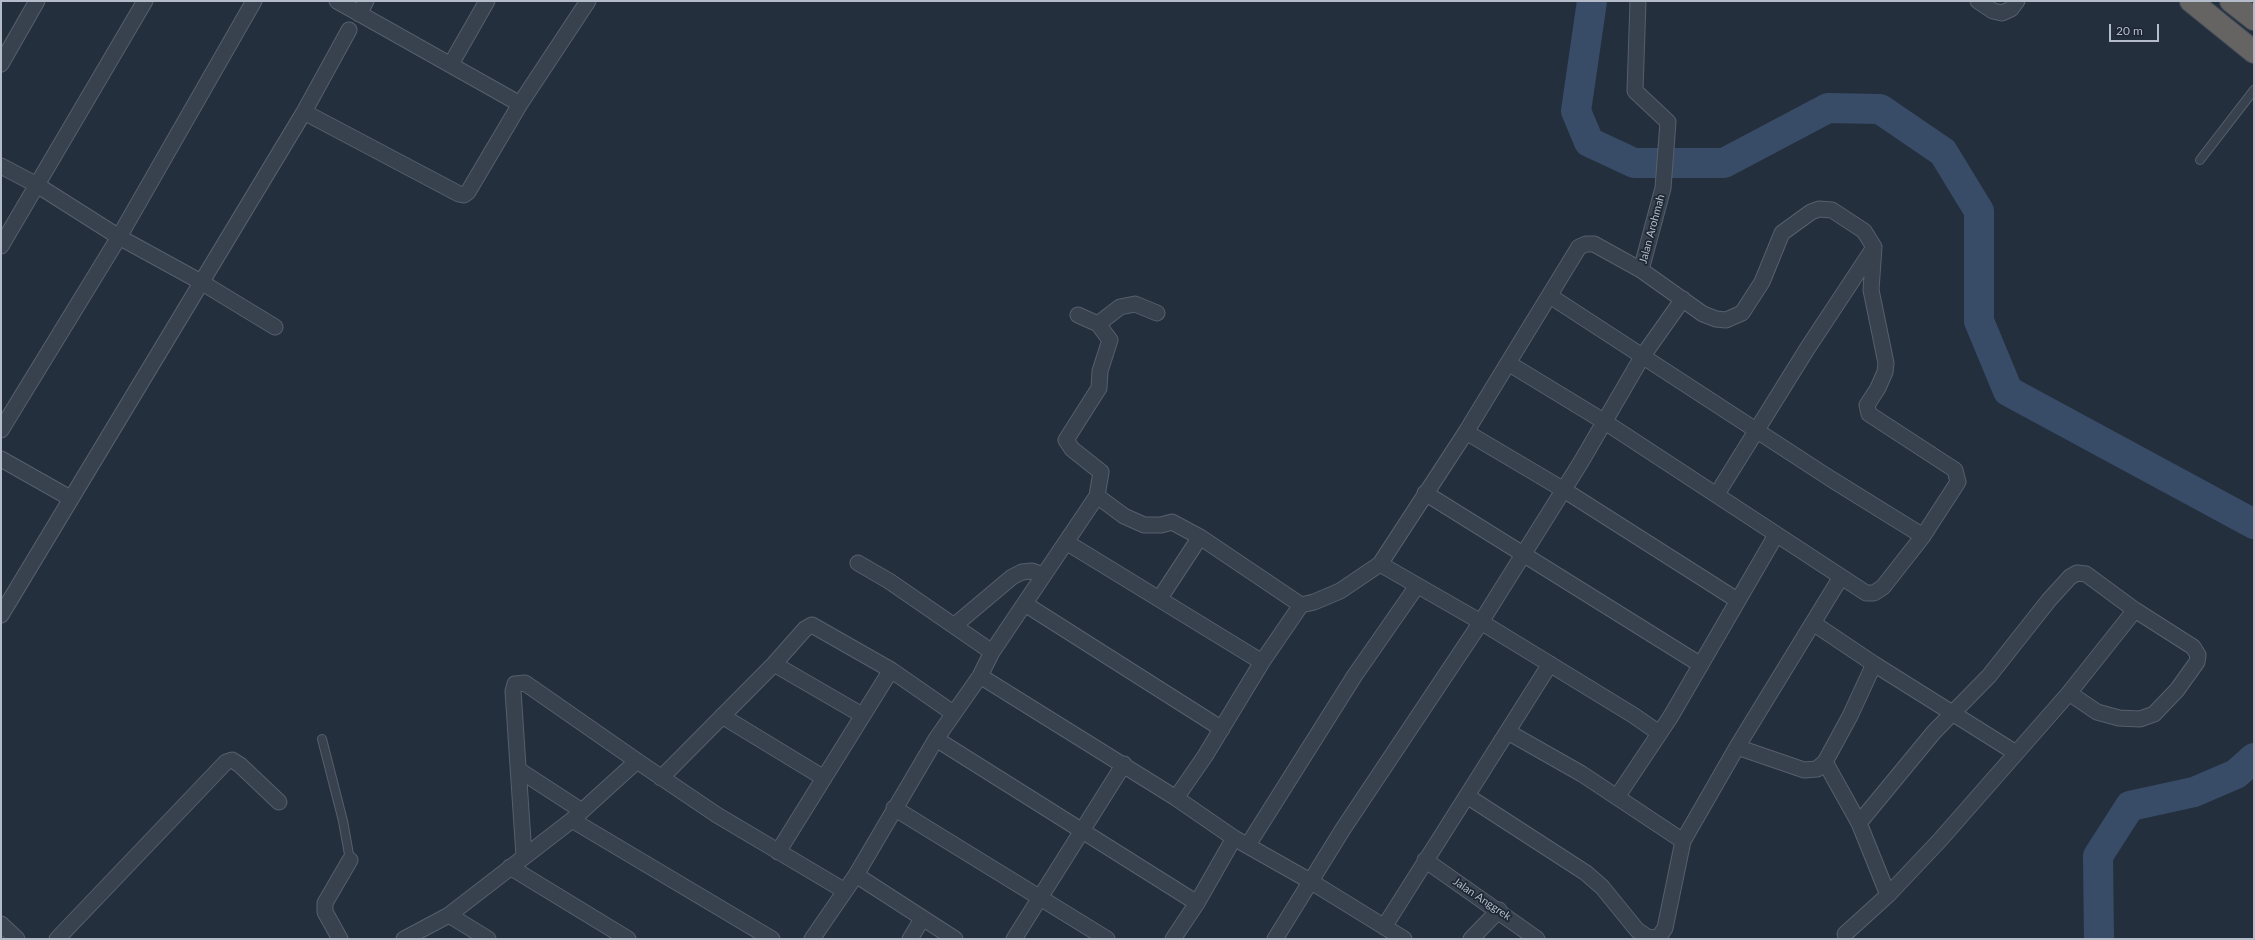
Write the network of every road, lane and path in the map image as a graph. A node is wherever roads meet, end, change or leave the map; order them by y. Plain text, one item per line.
1 (37, 1) edge
2 (145, 1) edge
3 (254, 1) edge
4 (337, 1) edge
5 (487, 1) edge
6 (588, 1) edge
7 (1638, 1) edge
8 (1978, 1) edge
9 (2018, 1) edge
10 (2191, 1) edge
11 (2231, 1) edge
12 (362, 7) edge
13 (2254, 19) edge
14 (349, 30) dead end
15 (2254, 52) edge
16 (1, 64) edge
17 (451, 64) junction
18 (2254, 90) edge
19 (520, 104) junction
20 (304, 112) junction
21 (2200, 160) dead end
22 (1, 166) edge
23 (37, 185) junction
24 (120, 237) junction
25 (1, 246) edge
26 (1874, 247) junction
27 (1641, 270) junction
28 (201, 282) junction
29 (1550, 296) junction
30 (1683, 300) junction
31 (1157, 313) dead end
32 (1078, 315) dead end
33 (1098, 324) junction
34 (275, 327) dead end
35 (1642, 357) junction
36 (1508, 363) junction
37 (1605, 422) junction
38 (1, 430) edge
39 (1756, 430) junction
40 (1466, 432) junction
41 (1, 459) edge
42 (1564, 490) junction
43 (1425, 493) junction
44 (1717, 494) junction
45 (1097, 496) junction
46 (70, 498) junction
47 (1776, 535) junction
48 (1923, 536) junction
49 (1200, 537) junction
50 (1066, 542) junction
51 (1523, 555) junction
52 (858, 563) dead end
53 (1380, 564) junction
54 (1043, 575) junction
55 (1841, 577) junction
56 (1417, 586) junction
57 (1160, 598) junction
58 (1737, 600) junction
59 (1025, 604) junction
60 (1301, 605) junction
61 (2135, 610) junction
62 (1, 615) edge
63 (1481, 622) junction
64 (1813, 623) junction
65 (955, 626) junction
66 (992, 652) junction
67 (1262, 662) junction
68 (774, 664) junction
69 (1550, 664) junction
70 (1874, 664) junction
71 (1701, 665) junction
72 (890, 670) junction
73 (980, 676) junction
74 (2069, 693) junction
75 (953, 713) junction
76 (1952, 714) junction
77 (862, 715) junction
78 (722, 716) junction
79 (1222, 728) junction
80 (1508, 732) junction
81 (1659, 733) junction
82 (322, 739) dead end
83 (936, 739) junction
84 (1737, 747) junction
85 (2016, 753) junction
86 (637, 761) junction
87 (1825, 762) junction
88 (1124, 764) junction
89 (519, 770) junction
90 (661, 778) junction
91 (824, 778) junction
92 (1467, 796) junction
93 (1176, 798) junction
94 (1617, 798) junction
95 (279, 802) dead end
96 (894, 808) junction
97 (577, 816) junction
98 (1859, 823) junction
99 (1083, 832) junction
100 (1234, 838) junction
101 (1683, 841) junction
102 (1248, 845) junction
103 (778, 852) junction
104 (524, 856) junction
105 (350, 860) joint
106 (1425, 860) junction
107 (510, 867) junction
108 (856, 875) junction
109 (1310, 881) junction
110 (845, 891) junction
111 (1888, 895) junction
112 (1041, 897) junction
113 (1197, 904) junction
114 (1498, 910) junction
115 (449, 915) junction
116 (922, 919) junction
117 (1, 924) edge
118 (1384, 927) junction
119 (1845, 934) dead end
120 (1650, 938) edge
121 (17, 939) edge
122 (57, 939) edge
123 (340, 939) edge
124 (404, 939) edge
125 (488, 939) edge
126 (628, 939) edge
127 (772, 939) edge
128 (812, 939) edge
129 (910, 939) edge
130 (955, 939) edge
131 (1014, 939) edge
132 (1107, 939) edge
133 (1173, 939) edge
134 (1275, 939) edge
135 (1404, 939) edge
136 (1471, 939) edge
137 (1537, 939) edge

1 - 16 street
2 - 23 street
3 - 24 street
4 - 12 street
5 - 17 street
6 - 19 street
7 - 27 street, Jalan Arohmah
8 - 9 street
10 - 15 highway
11 - 13 highway
12 - 17 street
14 - 20 street
17 - 19 street
18 - 21 lane
19 - 20 street
20 - 28 street
22 - 23 street
23 - 24 street
23 - 25 street
24 - 28 street
24 - 38 street
26 - 30 street
26 - 39 street
26 - 48 street
27 - 29 street
27 - 30 street
28 - 34 street
28 - 46 street
29 - 35 street
29 - 36 street
30 - 35 street
31 - 33 street
32 - 33 street
33 - 45 street
35 - 37 street
35 - 39 street
36 - 37 street
36 - 40 street
37 - 42 street
37 - 44 street
39 - 44 street
39 - 48 street
40 - 42 street
40 - 43 street
41 - 46 street
42 - 51 street
42 - 58 street
43 - 51 street
43 - 53 street
44 - 47 street
45 - 49 street
45 - 50 street
46 - 62 street
47 - 55 street
47 - 58 street
48 - 55 street
49 - 57 street
49 - 60 street
50 - 54 street
50 - 57 street
51 - 63 street
51 - 71 street
52 - 65 street
53 - 56 street
53 - 60 street
54 - 59 street
54 - 65 street
55 - 64 street
56 - 63 street
56 - 102 street
57 - 67 street
58 - 71 street
59 - 66 street
59 - 79 street
60 - 67 street
61 - 74 street
61 - 74 street
61 - 76 street
63 - 69 street
63 - 109 street
64 - 70 street
64 - 84 street
65 - 66 street
66 - 73 street
67 - 79 street
68 - 72 street
68 - 77 street
68 - 78 street
69 - 80 street
69 - 81 street
70 - 76 street
70 - 87 street
71 - 81 street
72 - 75 street
72 - 77 street
73 - 75 street
73 - 88 street
74 - 85 street
75 - 83 street
76 - 85 street
76 - 98 street
77 - 91 street
78 - 90 street
78 - 91 street
79 - 93 street
80 - 92 street
80 - 94 street
81 - 94 street
82 - 105 lane
83 - 96 street
83 - 99 street
84 - 87 street
84 - 101 street
85 - 111 street
86 - 89 street
86 - 90 street
86 - 97 street
87 - 98 street
88 - 93 street
88 - 99 street
89 - 97 street
89 - 104 street
90 - 103 street
91 - 103 street
92 - 106 street
92 - 120 street
93 - 100 street
94 - 101 street
95 - 122 street
96 - 108 street
96 - 112 street
97 - 104 street
97 - 127 street
98 - 111 street
99 - 112 street
99 - 113 street
100 - 102 street
100 - 113 street
101 - 120 street
102 - 109 street
103 - 110 street
104 - 107 street
105 - 123 street
106 - 114 street, Jalan Anggrek
106 - 118 street
107 - 115 street
107 - 126 street
108 - 110 street
108 - 116 street
109 - 118 street
109 - 134 street
110 - 128 street
111 - 119 street
112 - 131 street
112 - 132 street
113 - 133 street
114 - 136 street
114 - 137 street, Jalan Anggrek
115 - 124 street
115 - 125 street
116 - 129 street
116 - 130 street
117 - 121 street
118 - 135 street

